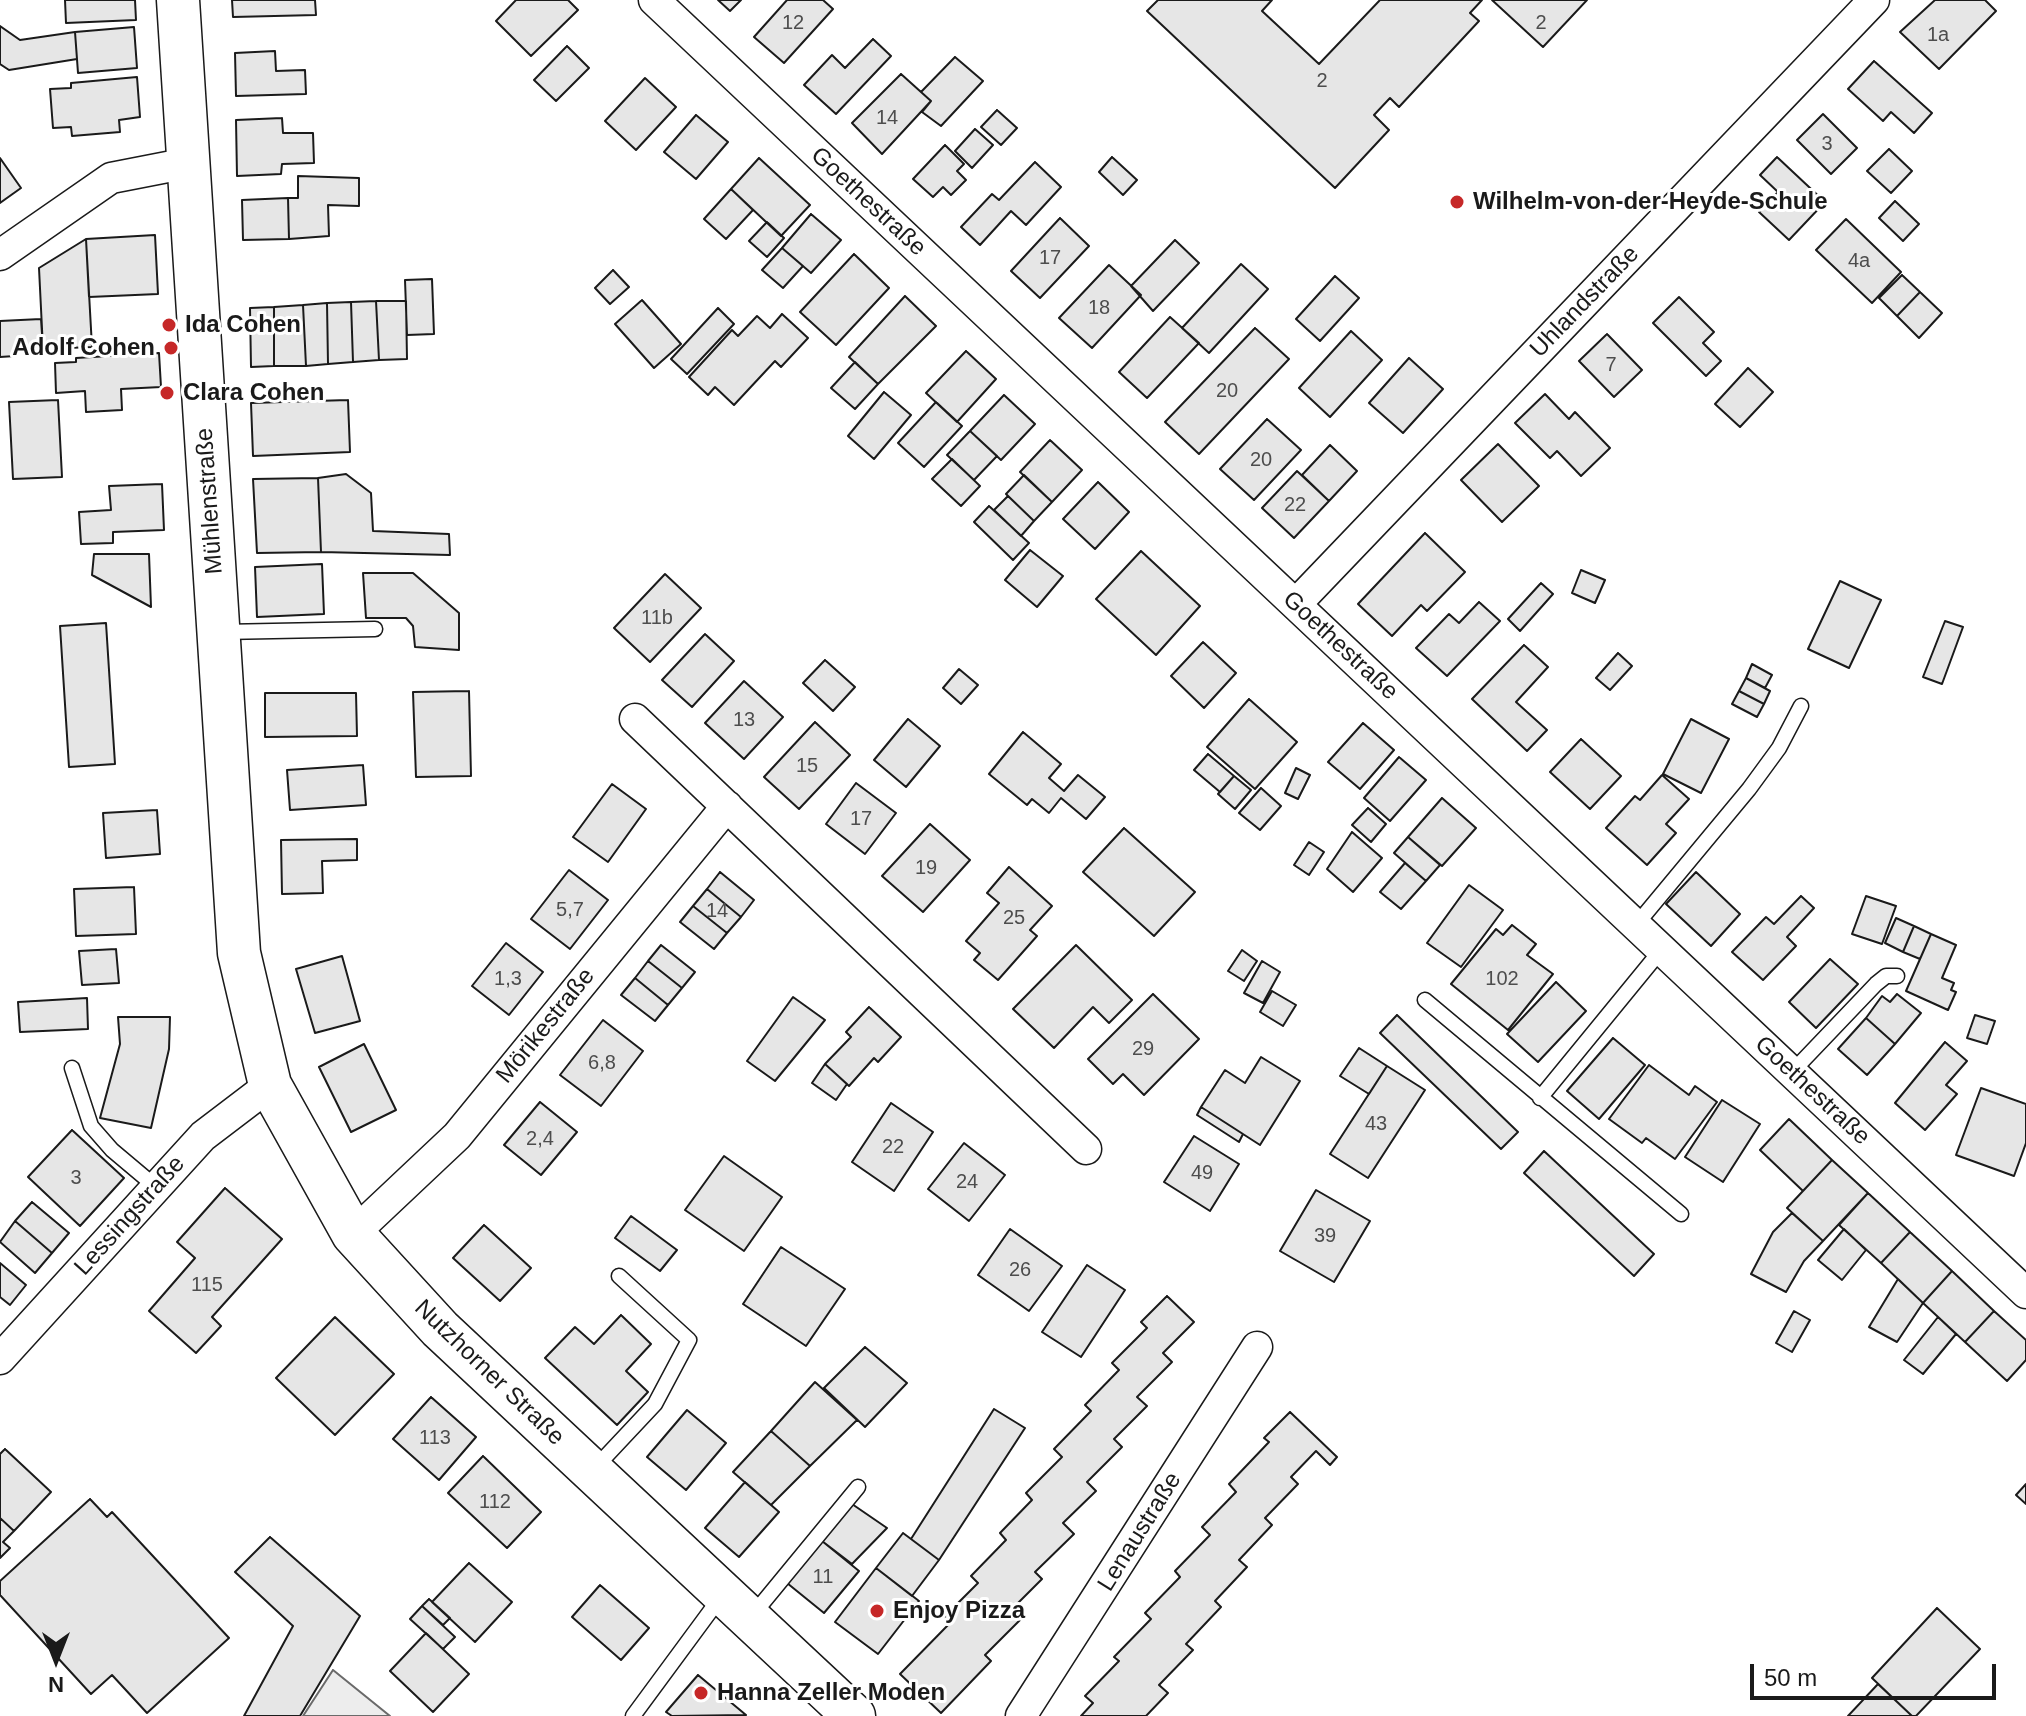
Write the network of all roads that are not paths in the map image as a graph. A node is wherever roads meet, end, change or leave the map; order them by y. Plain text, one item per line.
1 (178, 0) edge
2 (654, 0) edge
3 (1874, 0) edge
4 (188, 163) junction
5 (0, 255) edge
6 (1296, 604) junction
7 (375, 629) dead end
8 (218, 632) junction
9 (1801, 706) dead end
10 (635, 719) dead end
11 (727, 806) junction
12 (1636, 925) junction
13 (1662, 949) junction
14 (239, 953) joint
15 (1897, 976) dead end
16 (1425, 1000) dead end
17 (72, 1068) dead end
18 (1792, 1072) junction
19 (270, 1085) junction
20 (1540, 1098) junction
21 (1086, 1149) dead end
22 (156, 1187) junction
23 (1681, 1214) dead end
24 (353, 1234) junction
25 (619, 1276) dead end
26 (2026, 1293) edge
27 (1257, 1347) dead end
28 (0, 1359) edge
29 (591, 1472) junction
30 (858, 1487) dead end
31 (736, 1607) junction
32 (633, 1716) edge
33 (854, 1716) edge
34 (1021, 1716) edge

1 - 4 main road, Mühlenstraße
2 - 6 street, Goethestraße
3 - 6 street, Uhlandstraße
4 - 5 street
4 - 8 main road, Mühlenstraße
6 - 12 street, Goethestraße
7 - 8 lane
8 - 14 main road, Mühlenstraße
9 - 12 lane
10 - 11 street
11 - 21 street
11 - 24 street, Mörikestraße
12 - 13 street, Goethestraße
13 - 18 street, Goethestraße
13 - 20 lane
14 - 19 main road, Nutzhorner Straße
15 - 18 lane
16 - 20 lane
17 - 22 lane
18 - 26 street, Goethestraße
19 - 22 street, Lessingstraße
19 - 24 main road, Nutzhorner Straße
20 - 23 lane
22 - 28 street, Lessingstraße
24 - 29 main road, Nutzhorner Straße
25 - 29 lane
27 - 34 street, Lenaustraße
29 - 31 main road, Nutzhorner Straße
30 - 31 lane
31 - 32 lane
31 - 33 main road, Nutzhorner Straße

